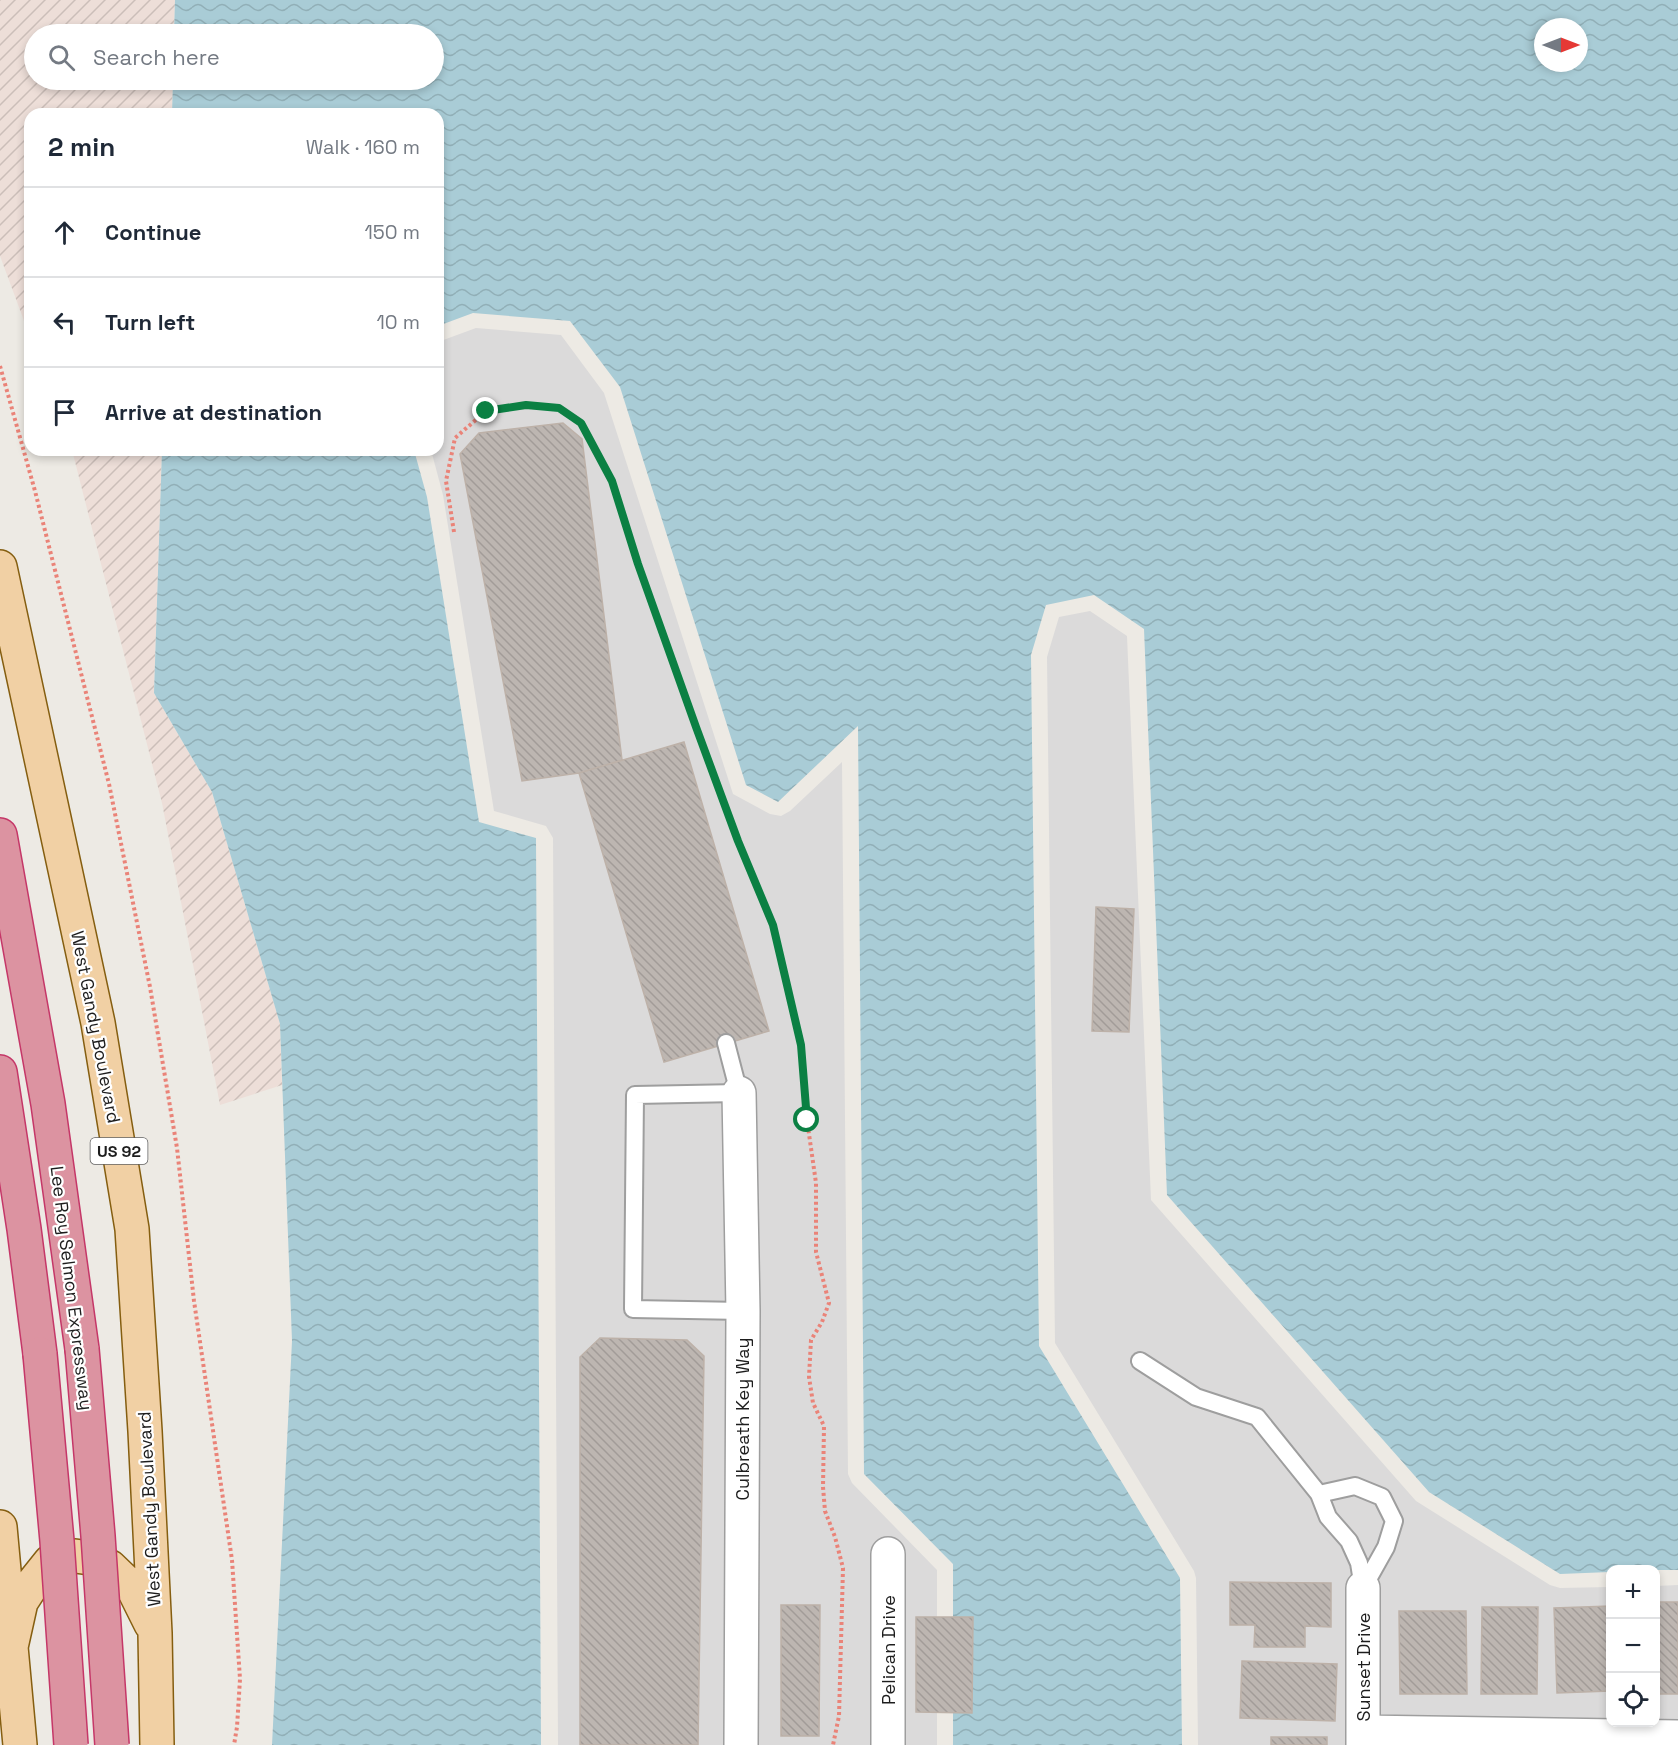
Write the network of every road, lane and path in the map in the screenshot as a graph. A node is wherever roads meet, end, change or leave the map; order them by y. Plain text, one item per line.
1 (0, 366) edge
2 (24, 452) edge
3 (25, 456) edge
4 (454, 532) dead end
5 (0, 567) edge
6 (0, 835) edge
7 (726, 1043) dead end
8 (0, 1072) edge
9 (740, 1092) junction
10 (743, 1311) junction
11 (1140, 1361) dead end
12 (1319, 1494) junction
13 (0, 1527) edge
14 (888, 1554) dead end
15 (1363, 1588) junction
16 (155, 1633) junction
17 (11, 1647) junction
18 (1678, 1737) edge
19 (1363, 1738) edge
20 (20, 1745) edge
21 (71, 1745) edge
22 (112, 1745) edge
23 (157, 1745) edge
24 (234, 1745) edge
25 (741, 1745) edge
26 (833, 1745) edge
27 (888, 1745) edge

1 - 2 path
3 - 24 path
4 - 26 path
5 - 16 main road, West Gandy Boulevard / US 92
6 - 22 highway, Lee Roy Selmon Expressway, bridge
7 - 9 lane
8 - 21 highway, bridge
9 - 10 street, Culbreath Key Way
9 - 10 lane
10 - 25 street, Culbreath Key Way
11 - 12 lane
12 - 15 lane
12 - 15 lane
13 - 17 main road
14 - 27 street, Pelican Drive
15 - 19 street, Sunset Drive
16 - 17 main road
16 - 23 main road, West Gandy Boulevard / US 92
17 - 20 main road
18 - 19 street

